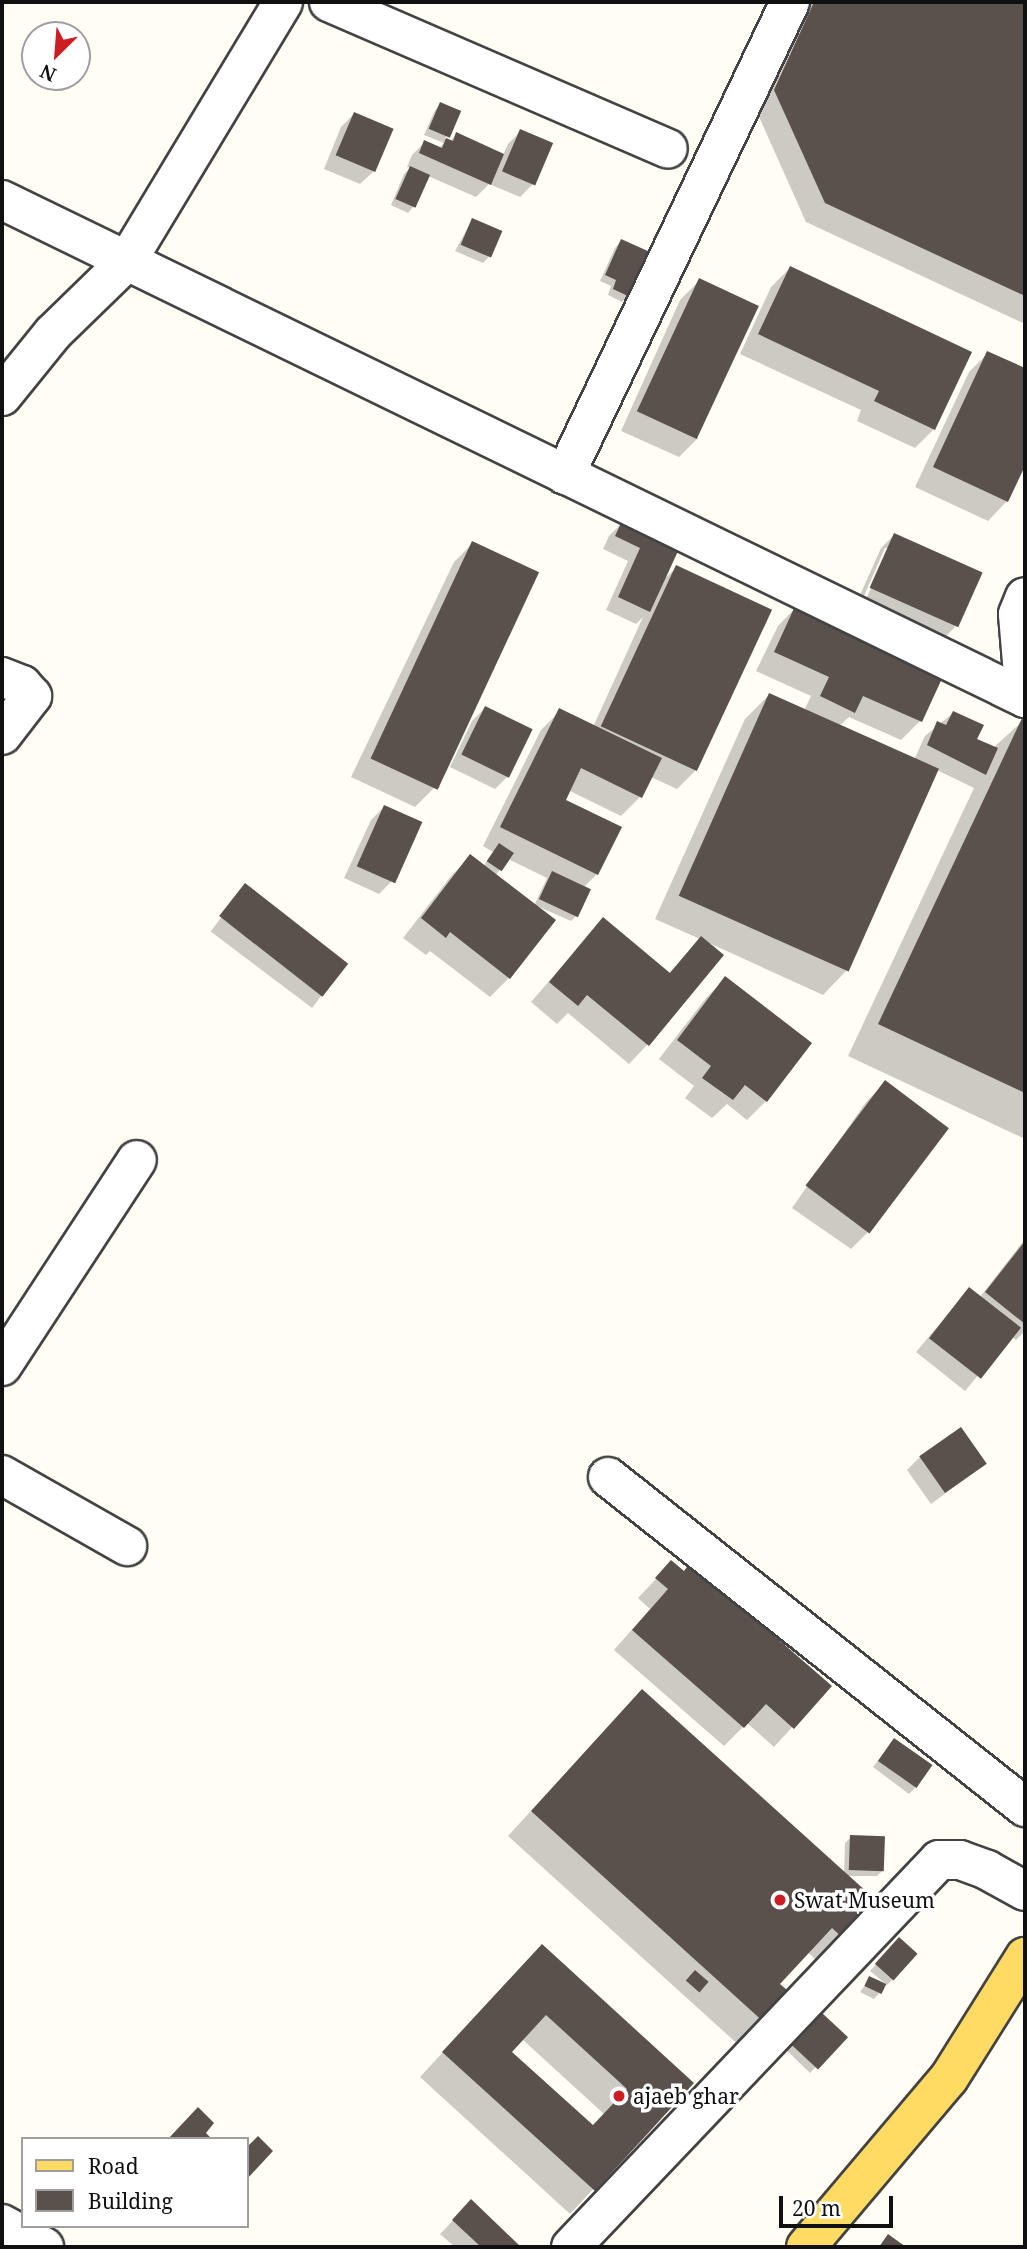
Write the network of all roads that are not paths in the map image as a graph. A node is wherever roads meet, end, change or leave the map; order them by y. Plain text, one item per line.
1 (283, 2) edge
2 (329, 2) edge
3 (790, 2) edge
4 (668, 149) dead end
5 (2, 200) edge
6 (127, 261) junction
7 (2, 396) edge
8 (565, 475) junction
9 (1025, 597) edge
10 (2, 677) edge
11 (1025, 698) edge
12 (2, 735) edge
13 (137, 1160) dead end
14 (2, 1366) edge
15 (2, 1475) edge
16 (608, 1477) dead end
17 (127, 1546) dead end
18 (1025, 1807) edge
19 (1025, 1891) edge
20 (1025, 1956) edge
21 (2, 2224) edge
22 (44, 2247) edge
23 (571, 2247) edge
24 (806, 2247) edge

1 - 6 street
2 - 4 street
3 - 8 street
5 - 6 street
6 - 7 street
6 - 8 street
8 - 11 street
9 - 11 street
10 - 12 street
13 - 14 street
15 - 17 street
16 - 18 street
19 - 23 street
20 - 24 main road
21 - 22 street

